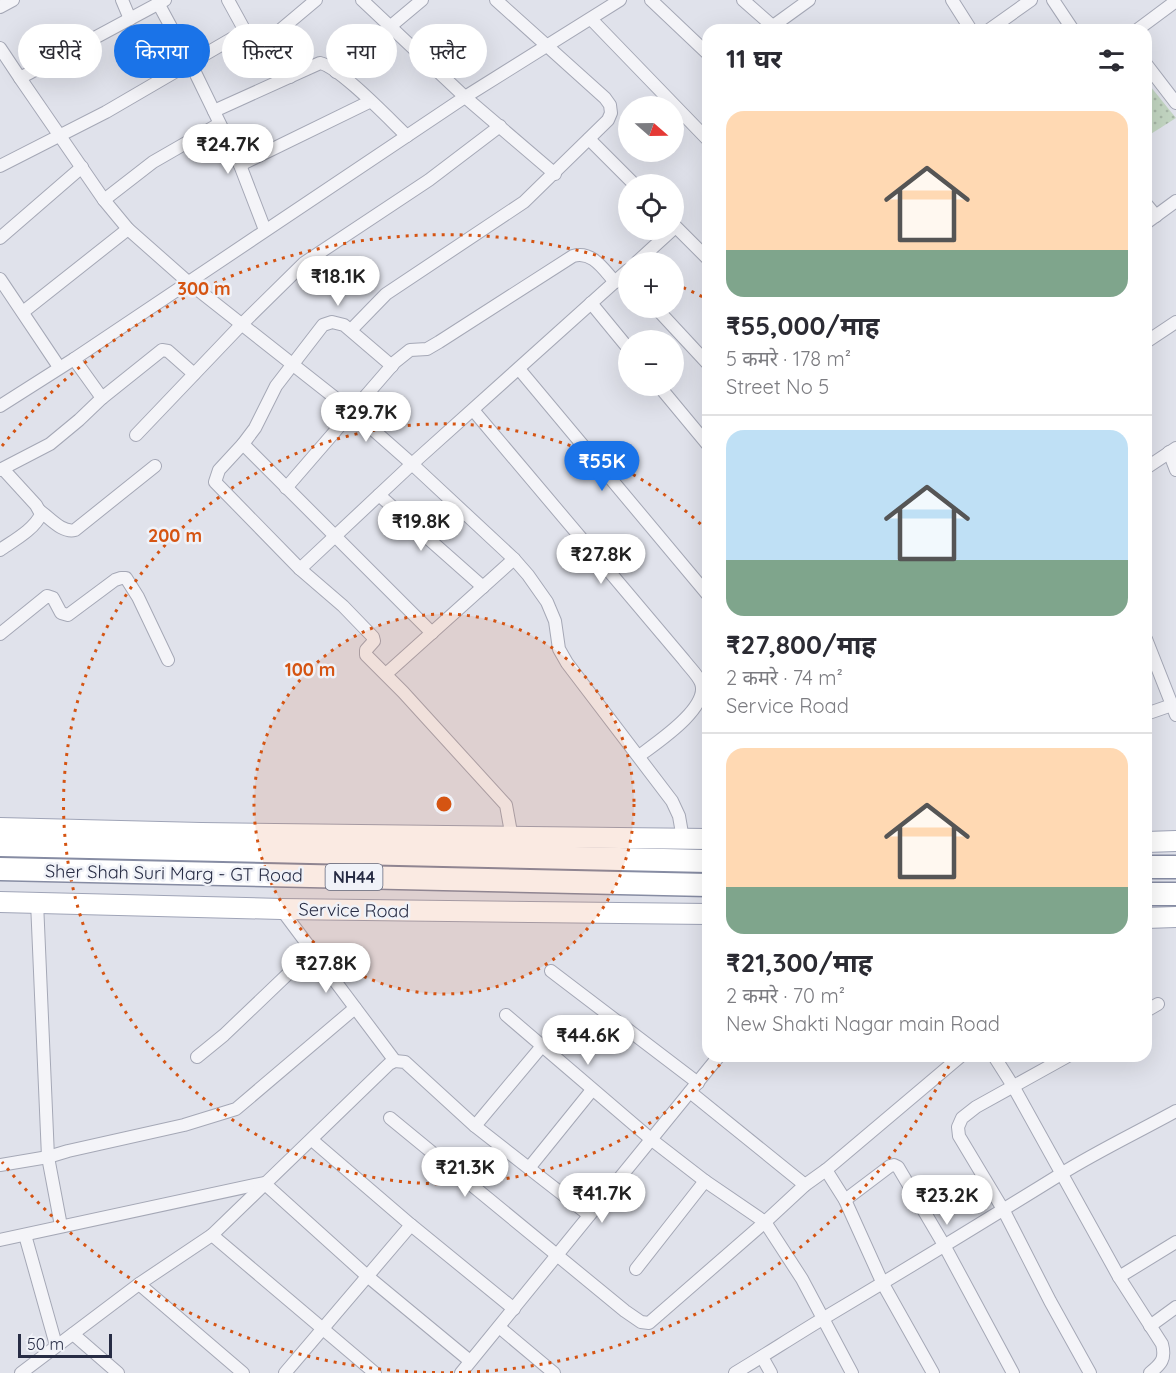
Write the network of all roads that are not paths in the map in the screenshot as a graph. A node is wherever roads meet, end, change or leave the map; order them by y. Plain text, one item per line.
1 (13, 0) edge
2 (122, 0) edge
3 (228, 0) edge
4 (316, 0) edge
5 (362, 0) edge
6 (422, 0) edge
7 (496, 0) edge
8 (621, 0) edge
9 (651, 0) edge
10 (743, 0) edge
11 (809, 0) edge
12 (952, 0) edge
13 (1031, 0) edge
14 (1053, 0) edge
15 (1176, 1) edge
16 (161, 2) edge
17 (0, 7) edge
18 (130, 19) junction
19 (591, 19) junction
20 (172, 24) edge
21 (241, 24) edge
22 (287, 24) edge
23 (387, 24) edge
24 (394, 24) edge
25 (770, 24) edge
26 (780, 24) edge
27 (967, 24) edge
28 (997, 24) edge
29 (1069, 24) edge
30 (1145, 24) edge
31 (102, 34) edge
32 (397, 34) edge
33 (548, 45) junction
34 (0, 48) edge
35 (702, 48) edge
36 (1152, 71) edge
37 (18, 75) edge
38 (20, 78) edge
39 (163, 78) edge
40 (198, 78) edge
41 (288, 78) edge
42 (343, 78) edge
43 (465, 97) junction
44 (1175, 99) edge
45 (369, 102) junction
46 (214, 111) junction
47 (219, 124) junction
48 (501, 126) junction
49 (702, 134) edge
50 (61, 136) junction
51 (407, 136) junction
52 (589, 139) junction
53 (240, 165) junction
54 (0, 166) edge
55 (82, 167) junction
56 (555, 174) junction
57 (624, 174) edge
58 (104, 200) junction
59 (1176, 201) edge
60 (1152, 218) edge
61 (128, 229) junction
62 (265, 230) junction
63 (684, 236) edge
64 (0, 238) edge
65 (660, 240) edge
66 (648, 252) edge
67 (702, 253) edge
68 (618, 273) edge
69 (0, 279) edge
70 (618, 281) edge
71 (188, 282) junction
72 (591, 303) junction
73 (23, 312) junction
74 (665, 318) edge
75 (1176, 322) edge
76 (241, 326) junction
77 (351, 330) junction
78 (618, 336) edge
79 (1152, 338) edge
80 (702, 358) edge
81 (74, 359) junction
82 (292, 365) junction
83 (392, 366) junction
84 (59, 367) junction
85 (519, 369) junction
86 (194, 374) junction
87 (667, 396) edge
88 (102, 398) junction
89 (0, 406) edge
90 (473, 410) junction
91 (353, 412) junction
92 (136, 435) dead end
93 (702, 438) edge
94 (243, 444) junction
95 (1172, 450) edge
96 (412, 464) junction
97 (1152, 464) edge
98 (155, 466) dead end
99 (2, 469) edge
100 (1176, 470) edge
101 (286, 488) junction
102 (379, 495) junction
103 (40, 511) junction
104 (335, 536) junction
105 (0, 550) edge
106 (514, 559) junction
107 (300, 569) junction
108 (483, 587) junction
109 (702, 588) edge
110 (432, 633) junction
111 (0, 634) edge
112 (1152, 654) edge
113 (168, 660) dead end
114 (386, 674) junction
115 (1174, 710) edge
116 (1152, 713) edge
117 (639, 756) junction
118 (0, 828) edge
119 (512, 838) junction
120 (683, 839) junction
121 (702, 840) edge
122 (1152, 842) edge
123 (1176, 842) edge
124 (0, 844) edge
125 (702, 861) edge
126 (1152, 867) edge
127 (1176, 867) edge
128 (0, 869) edge
129 (702, 885) edge
130 (1152, 894) edge
131 (1176, 894) edge
132 (0, 902) edge
133 (37, 902) junction
134 (281, 909) junction
135 (702, 914) edge
136 (1176, 917) edge
137 (1152, 918) edge
138 (313, 950) junction
139 (551, 970) dead end
140 (1158, 1004) dead end
141 (356, 1008) junction
142 (1152, 1008) edge
143 (506, 1015) dead end
144 (542, 1046) junction
145 (197, 1058) dead end
146 (395, 1061) junction
147 (714, 1062) edge
148 (954, 1062) edge
149 (998, 1062) edge
150 (1057, 1062) edge
151 (1013, 1086) junction
152 (694, 1088) junction
153 (592, 1090) junction
154 (1176, 1111) edge
155 (390, 1118) dead end
156 (476, 1126) junction
157 (312, 1140) junction
158 (652, 1140) junction
159 (48, 1157) junction
160 (0, 1165) edge
161 (530, 1168) junction
162 (826, 1170) junction
163 (1062, 1173) junction
164 (705, 1181) junction
165 (264, 1183) junction
166 (805, 1185) junction
167 (844, 1200) junction
168 (1004, 1211) junction
169 (589, 1215) junction
170 (765, 1222) junction
171 (411, 1225) junction
172 (61, 1226) junction
173 (25, 1235) junction
174 (212, 1235) junction
175 (0, 1240) edge
176 (1176, 1242) edge
177 (944, 1245) junction
178 (558, 1255) junction
179 (636, 1269) dead end
180 (366, 1275) junction
181 (1119, 1277) junction
182 (139, 1284) junction
183 (883, 1284) junction
184 (1176, 1307) edge
185 (514, 1309) junction
186 (822, 1319) junction
187 (1150, 1326) junction
188 (499, 1327) junction
189 (323, 1328) junction
190 (73, 1334) junction
191 (56, 1345) junction
192 (762, 1357) junction
193 (470, 1361) junction
194 (21, 1373) edge
195 (118, 1373) edge
196 (243, 1373) edge
197 (285, 1373) edge
198 (375, 1373) edge
199 (461, 1373) edge
200 (554, 1373) edge
201 (735, 1373) edge
202 (771, 1373) edge
203 (852, 1373) edge
204 (933, 1373) edge
205 (1013, 1373) edge
206 (1090, 1373) edge
207 (1150, 1373) edge

1 - 17 street
2 - 18 street
3 - 21 street
4 - 22 street
5 - 23 street
6 - 24 street
7 - 33 street
8 - 19 street
9 - 35 street
10 - 25 street
11 - 26 street
12 - 27 street
13 - 28 street
14 - 29 street
15 - 30 street
16 - 18 street
16 - 20 street
18 - 31 street
19 - 33 street
19 - 49 street
32 - 43 street
33 - 43 street
33 - 52 street
34 - 37 street
36 - 44 street
38 - 50 street
39 - 50 street
40 - 46 street
41 - 46 street
42 - 45 street
43 - 48 street
43 - 51 street
45 - 51 street
45 - 53 street
46 - 47 street
47 - 53 street
47 - 58 street
48 - 56 street
48 - 76 street
50 - 54 street
50 - 55 street
51 - 62 street
52 - 56 street
52 - 57 street
53 - 62 street
55 - 58 street
55 - 64 street
56 - 77 street
58 - 61 street
59 - 60 street
61 - 71 street
61 - 73 street
62 - 71 street
63 - 67 street
65 - 66 street
68 - 83 street
69 - 73 street
70 - 72 street
71 - 76 street
71 - 81 street
72 - 78 street
72 - 85 street
73 - 84 street
74 - 80 street
75 - 79 street
76 - 82 street
76 - 86 street
77 - 82 street
77 - 83 street
81 - 84 street
81 - 88 street
82 - 91 street
82 - 94 street
83 - 91 street
84 - 89 street
85 - 90 street
85 - 109 street
86 - 88 street
86 - 92 street
87 - 93 street
88 - 99 street
90 - 96 street
90 - 117 street
91 - 96 street
91 - 101 street
94 - 101 street
94 - 107 street
95 - 97 street
95 - 100 street
96 - 102 street
96 - 106 street
98 - 103 street
99 - 103 street
101 - 104 street
102 - 104 street
102 - 108 street
103 - 105 street
104 - 107 street
104 - 110 street
106 - 108 street
106 - 117 street
107 - 114 street
108 - 110 street
110 - 114 street
111 - 113 street
112 - 115 street
114 - 119 street
115 - 116 street
117 - 120 street
118 - 119 main road
119 - 120 main road
120 - 121 main road
122 - 123 main road
124 - 125 highway, Sher Shah Suri Marg - GT Road / NH44
126 - 127 highway
128 - 129 highway, Sher Shah Suri Marg - GT Road / NH44
130 - 131 highway
132 - 133 main road, Service Road
133 - 134 main road, Service Road
133 - 159 street
134 - 135 main road, Service Road
134 - 138 street
136 - 137 main road
138 - 141 street
138 - 145 street
139 - 152 street
140 - 142 street
141 - 146 street
141 - 159 street
143 - 144 street
144 - 153 street
144 - 156 street
146 - 156 street
146 - 157 street
147 - 152 street
148 - 162 street
149 - 151 street
150 - 151 street
151 - 163 street
151 - 168 street
152 - 158 street
152 - 166 street
153 - 158 street
153 - 161 street
154 - 163 street
155 - 178 street
156 - 161 street
157 - 165 street
157 - 171 street
158 - 164 street
158 - 169 street
159 - 160 street
159 - 172 street
161 - 169 street
162 - 166 street
162 - 167 street
163 - 168 street
163 - 181 street
164 - 170 street
164 - 179 street
165 - 172 street
165 - 174 street
165 - 180 street
166 - 170 street
167 - 177 street
167 - 183 street
168 - 177 street
168 - 206 street
169 - 178 street
170 - 178 street
170 - 186 street
171 - 180 street
171 - 185 street
172 - 173 street
173 - 175 street
173 - 191 street
174 - 182 street
174 - 189 street
176 - 181 street
177 - 183 street
177 - 205 street
178 - 185 street
180 - 189 street
180 - 193 street
181 - 187 street
182 - 190 street
182 - 196 street
183 - 186 street
183 - 204 street
184 - 187 street
185 - 188 street
186 - 192 street
186 - 203 street
187 - 207 street
188 - 193 street
188 - 200 street
189 - 197 street
189 - 198 street
190 - 191 street
190 - 195 street
191 - 194 street
192 - 201 street
192 - 202 street
193 - 199 street

